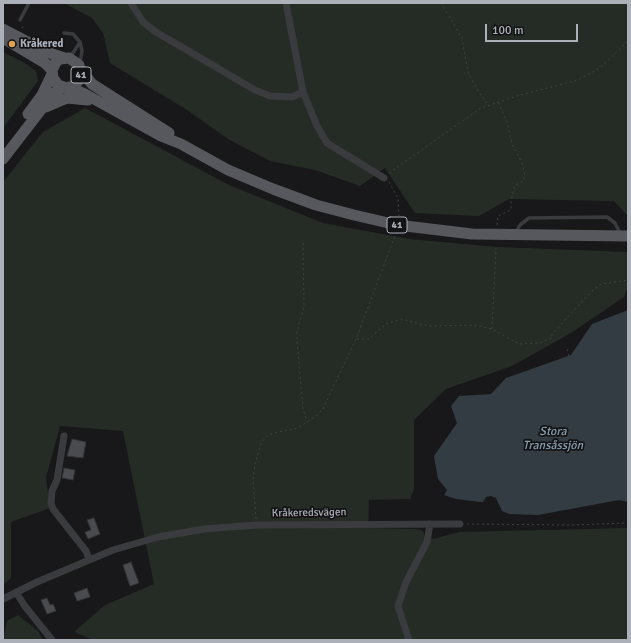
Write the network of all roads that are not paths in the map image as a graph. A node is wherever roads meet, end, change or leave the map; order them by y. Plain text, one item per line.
1 (29, 3) edge
2 (131, 3) edge
3 (286, 3) edge
4 (20, 20) dead end
5 (3, 29) edge
6 (64, 33) dead end
7 (3, 38) edge
8 (80, 42) junction
9 (66, 58) junction
10 (80, 68) junction
11 (52, 72) junction
12 (66, 87) junction
13 (303, 92) junction
14 (104, 105) junction
15 (42, 109) junction
16 (181, 144) junction
17 (3, 147) edge
18 (3, 159) edge
19 (384, 178) road end
20 (514, 236) junction
21 (624, 236) edge
22 (64, 436) dead end
23 (430, 524) junction
24 (460, 524) road end
25 (89, 559) junction
26 (16, 592) junction
27 (3, 599) edge
28 (52, 640) edge
29 (409, 640) edge

1 - 4 lane
2 - 13 street
3 - 13 street
5 - 9 main road, 41
6 - 8 lane
7 - 11 main road, 41
8 - 9 lane
8 - 10 lane
9 - 10 main road, 41
9 - 11 main road, 41
10 - 12 main road, 41
10 - 16 main road, 41
11 - 12 main road, 41
11 - 17 main road
12 - 14 main road, 41
12 - 15 main road
13 - 19 street
14 - 15 main road
14 - 16 main road, 41
15 - 18 main road
16 - 20 main road, 41
20 - 21 main road, 41
20 - 21 lane
22 - 25 street
23 - 24 street, Kråkeredsvägen
23 - 25 street, Kråkeredsvägen
23 - 29 street
25 - 26 street, Kråkeredsvägen
26 - 27 street, Kråkeredsvägen
26 - 28 street

